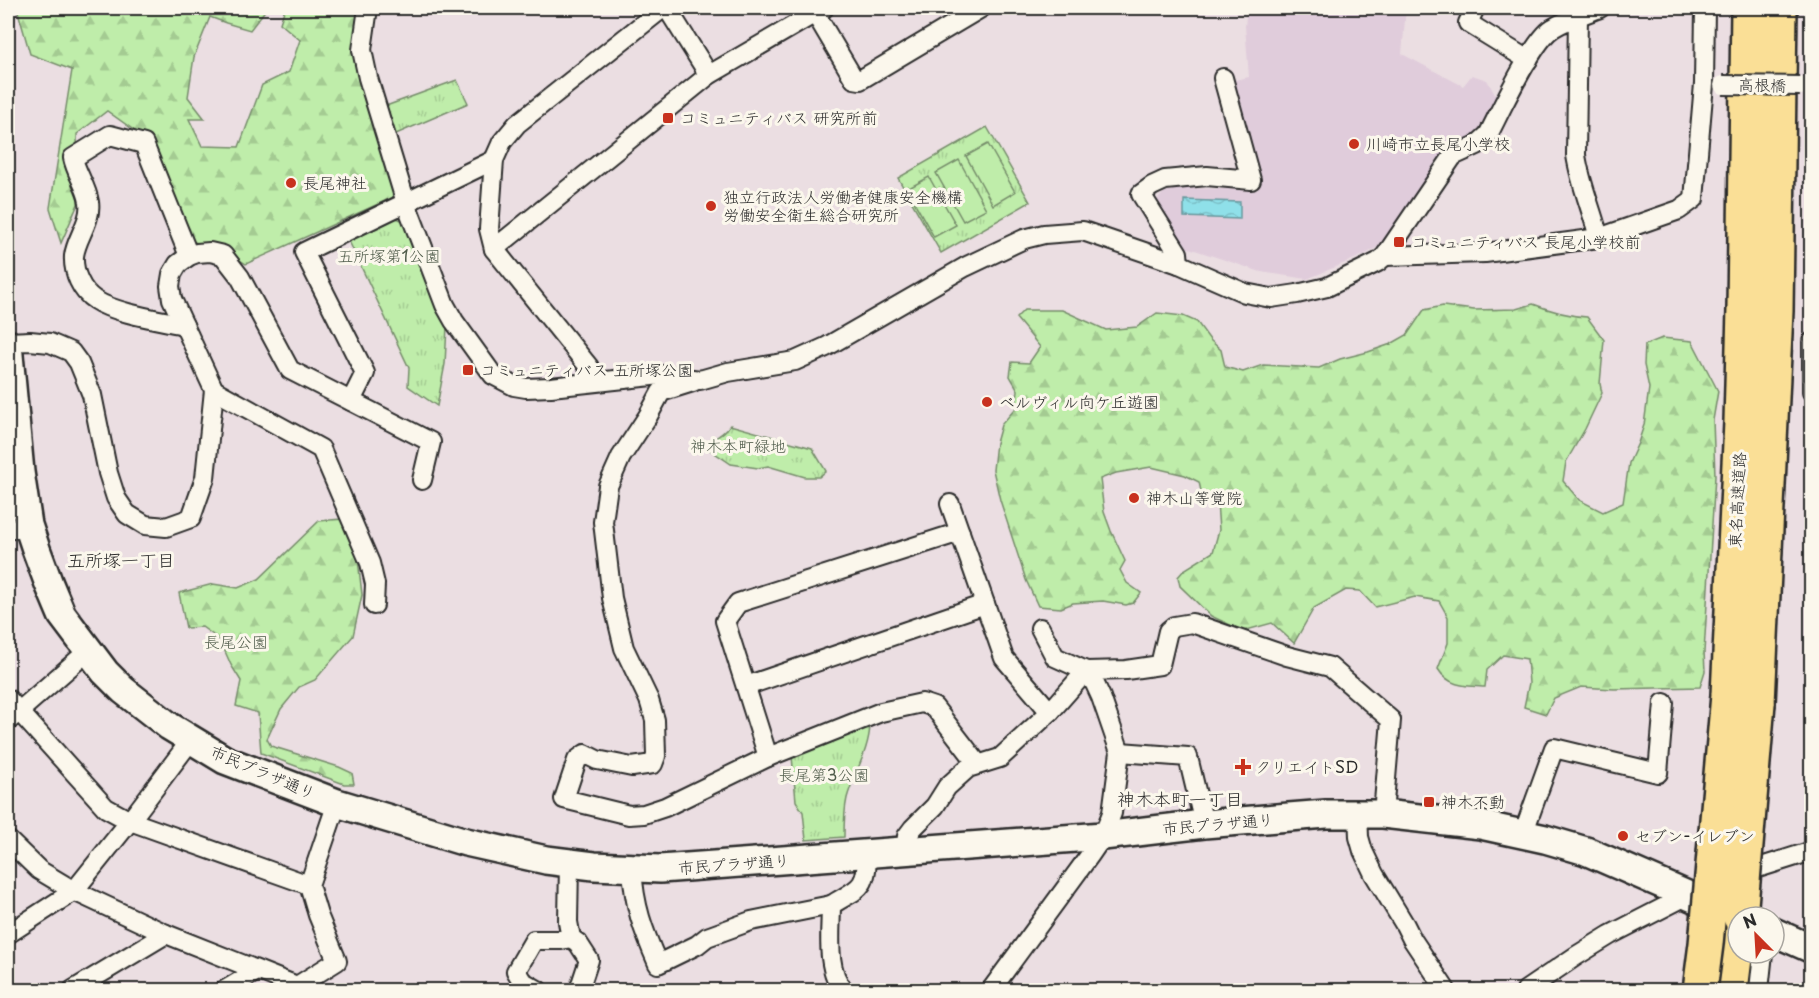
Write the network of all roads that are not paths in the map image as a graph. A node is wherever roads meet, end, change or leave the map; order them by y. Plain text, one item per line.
1 (368, 8) edge
2 (665, 8) edge
3 (981, 8) edge
4 (1475, 8) edge
5 (1600, 8) edge
6 (1705, 8) edge
7 (1748, 8) edge
8 (1780, 8) edge
9 (820, 10) edge
10 (1578, 16) junction
11 (1528, 60) junction
12 (709, 75) junction
13 (1223, 78) dead end
14 (1704, 84) junction
15 (1806, 85) edge
16 (494, 160) junction
17 (406, 203) junction
18 (1599, 238) junction
19 (494, 249) junction
20 (189, 256) junction
21 (1385, 256) junction
22 (1179, 264) junction
23 (184, 325) junction
24 (1812, 342) edge
25 (8, 343) edge
26 (700, 380) junction
27 (593, 382) junction
28 (214, 390) junction
29 (1812, 392) edge
30 (351, 401) junction
31 (422, 480) dead end
32 (950, 504) dead end
33 (18, 527) edge
34 (960, 532) junction
35 (985, 604) junction
36 (374, 605) dead end
37 (1040, 628) dead end
38 (88, 651) junction
39 (1086, 670) junction
40 (746, 686) junction
41 (1743, 699) junction
42 (1664, 703) dead end
43 (11, 711) edge
44 (1050, 712) junction
45 (191, 740) junction
46 (1120, 752) junction
47 (768, 757) junction
48 (978, 764) junction
49 (336, 803) junction
50 (1371, 813) junction
51 (130, 821) junction
52 (1204, 824) junction
53 (1523, 834) junction
54 (1103, 836) junction
55 (8, 840) edge
56 (1812, 851) edge
57 (905, 852) junction
58 (867, 855) junction
59 (569, 863) junction
60 (632, 867) junction
61 (309, 885) junction
62 (74, 891) junction
63 (1688, 895) junction
64 (831, 905) junction
65 (1739, 905) edge
66 (1726, 911) edge
67 (8, 934) edge
68 (165, 934) junction
69 (1786, 937) edge
70 (571, 938) junction
71 (1812, 949) edge
72 (1734, 965) edge
73 (1762, 965) edge
74 (257, 971) junction
75 (298, 988) edge
76 (1537, 988) edge
77 (73, 990) edge
78 (225, 990) edge
79 (538, 990) edge
80 (579, 990) edge
81 (844, 990) edge
82 (991, 990) edge
83 (1446, 990) edge
84 (1700, 990) edge
85 (1731, 990) edge
86 (1759, 990) edge

1 - 17 street
2 - 12 street
2 - 16 street
3 - 9 street
4 - 11 street
5 - 10 street
6 - 14 street
7 - 41 highway, 東名高速道路
8 - 41 highway, 東名高速道路
9 - 12 street
10 - 11 street
10 - 18 street
11 - 21 street
12 - 19 street
13 - 22 street
14 - 15 street, 高根橋, bridge
14 - 18 street
16 - 17 street
16 - 19 street
17 - 27 street
17 - 30 street
18 - 21 street
19 - 27 street
20 - 23 street
20 - 23 street
20 - 30 street
21 - 22 street
22 - 26 street
23 - 28 street
24 - 29 street
25 - 28 street
25 - 33 street, 市民プラザ通り
26 - 27 street
26 - 47 street
28 - 36 street
30 - 31 street
32 - 34 street
33 - 38 street, 市民プラザ通り
34 - 35 street
34 - 40 street
35 - 40 street
35 - 44 street
37 - 39 street
38 - 43 street
38 - 45 street, 市民プラザ通り
39 - 44 street
39 - 46 street
39 - 50 street
40 - 47 street
41 - 65 highway, 東名高速道路, bridge
41 - 84 highway, 東名高速道路, bridge
42 - 53 street
43 - 51 street
44 - 48 street
45 - 49 street, 市民プラザ通り
45 - 51 street
46 - 52 street
46 - 54 street
47 - 48 street
48 - 57 street
49 - 59 street, 市民プラザ通り
49 - 61 street
50 - 52 street, 市民プラザ通り
50 - 53 street, 市民プラザ通り
50 - 83 street
51 - 61 street
51 - 62 street
52 - 54 street, 市民プラザ通り
53 - 63 street, 市民プラザ通り
54 - 57 street, 市民プラザ通り
54 - 82 street
55 - 62 street
56 - 63 street
57 - 58 street, 市民プラザ通り
58 - 60 street, 市民プラザ通り
58 - 64 street
59 - 60 street, 市民プラザ通り
59 - 70 street
60 - 64 street
61 - 75 street
62 - 67 street
62 - 68 street
63 - 66 street, 市民プラザ通り
63 - 76 street
64 - 81 street
68 - 74 street
68 - 77 street
69 - 71 street
70 - 79 street
70 - 80 street
72 - 85 highway
73 - 86 street
74 - 75 street
74 - 78 street

